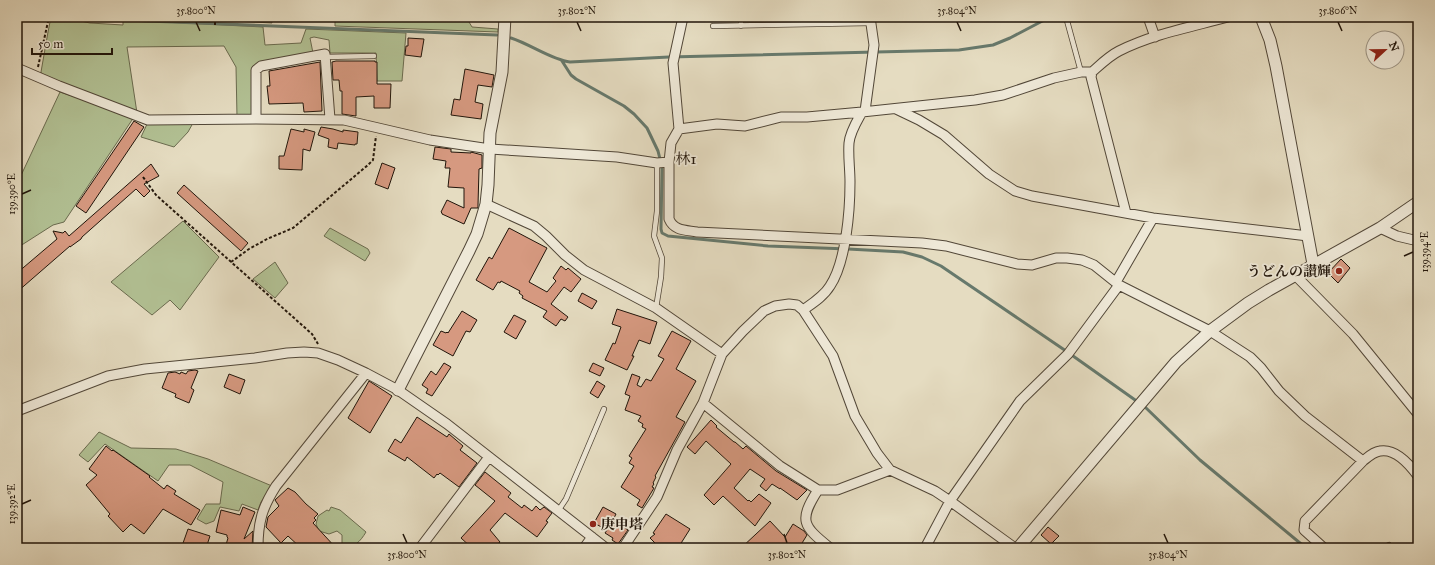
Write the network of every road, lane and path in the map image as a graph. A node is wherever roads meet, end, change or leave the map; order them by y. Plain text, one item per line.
1 (49, 17) edge
2 (215, 17) edge
3 (505, 17) edge
4 (683, 17) edge
5 (741, 17) edge
6 (1066, 17) edge
7 (1148, 17) edge
8 (1228, 17) edge
9 (1261, 17) edge
10 (871, 20) edge
11 (713, 26) dead end
12 (741, 26) junction
13 (215, 27) dead end
14 (1155, 37) junction
15 (325, 56) junction
16 (374, 56) dead end
17 (17, 68) edge
18 (1081, 72) junction
19 (1092, 72) junction
20 (35, 76) junction
21 (894, 109) junction
22 (863, 111) junction
23 (256, 119) junction
24 (330, 119) junction
25 (377, 127) junction
26 (679, 129) junction
27 (490, 149) junction
28 (669, 162) junction
29 (657, 163) junction
30 (143, 178) dead end
31 (1418, 202) edge
32 (486, 204) junction
33 (1126, 213) junction
34 (1153, 218) junction
35 (1380, 228) junction
36 (1308, 236) junction
37 (845, 239) junction
38 (1418, 241) edge
39 (231, 262) junction
40 (1313, 264) junction
41 (1294, 274) junction
42 (1118, 283) junction
43 (656, 308) junction
44 (803, 310) junction
45 (1210, 331) junction
46 (318, 353) junction
47 (722, 354) junction
48 (366, 372) junction
49 (398, 390) junction
50 (703, 403) junction
51 (604, 409) dead end
52 (17, 411) edge
53 (1418, 414) edge
54 (489, 457) junction
55 (1363, 461) junction
56 (890, 470) junction
57 (1418, 476) edge
58 (818, 490) junction
59 (950, 501) junction
60 (558, 511) junction
61 (592, 537) junction
62 (1389, 545) dead end
63 (258, 548) edge
64 (420, 548) edge
65 (584, 548) edge
66 (606, 548) edge
67 (623, 548) edge
68 (830, 548) edge
69 (925, 548) edge
70 (1017, 548) edge
71 (1324, 548) edge
72 (1383, 548) edge

1 - 20 path
2 - 13 path
3 - 27 street
4 - 26 street
5 - 12 lane
6 - 18 lane
7 - 14 street
8 - 14 street
9 - 36 street
10 - 12 lane
10 - 22 street
11 - 12 lane
14 - 19 street
15 - 16 lane
15 - 23 street
15 - 24 street
17 - 20 street
18 - 19 street
18 - 21 street
19 - 33 street
20 - 23 street
21 - 22 street
21 - 33 street
22 - 26 street
22 - 37 street
23 - 24 street
24 - 25 street
25 - 27 street
25 - 39 path
26 - 28 street
27 - 29 street
27 - 32 street
28 - 29 street
28 - 37 street
29 - 43 lane
30 - 39 path
31 - 35 street
32 - 43 street
32 - 49 street
33 - 34 street
34 - 36 street
34 - 42 street
35 - 38 street
35 - 40 street
36 - 40 street
37 - 42 street
37 - 44 street
39 - 46 path
40 - 41 street
41 - 45 street
41 - 53 street
42 - 45 street
42 - 59 street
43 - 47 street
44 - 47 street
44 - 56 street
45 - 55 street
45 - 70 street
46 - 48 street
46 - 52 street
47 - 50 street
48 - 49 street
48 - 63 street
49 - 54 street
50 - 58 street
50 - 67 street
51 - 60 lane
54 - 60 street
54 - 64 street
55 - 57 street
55 - 71 street
56 - 58 street
56 - 59 street
58 - 68 street
59 - 69 street
59 - 70 street
60 - 61 street
61 - 65 street
61 - 66 street
62 - 72 lane

